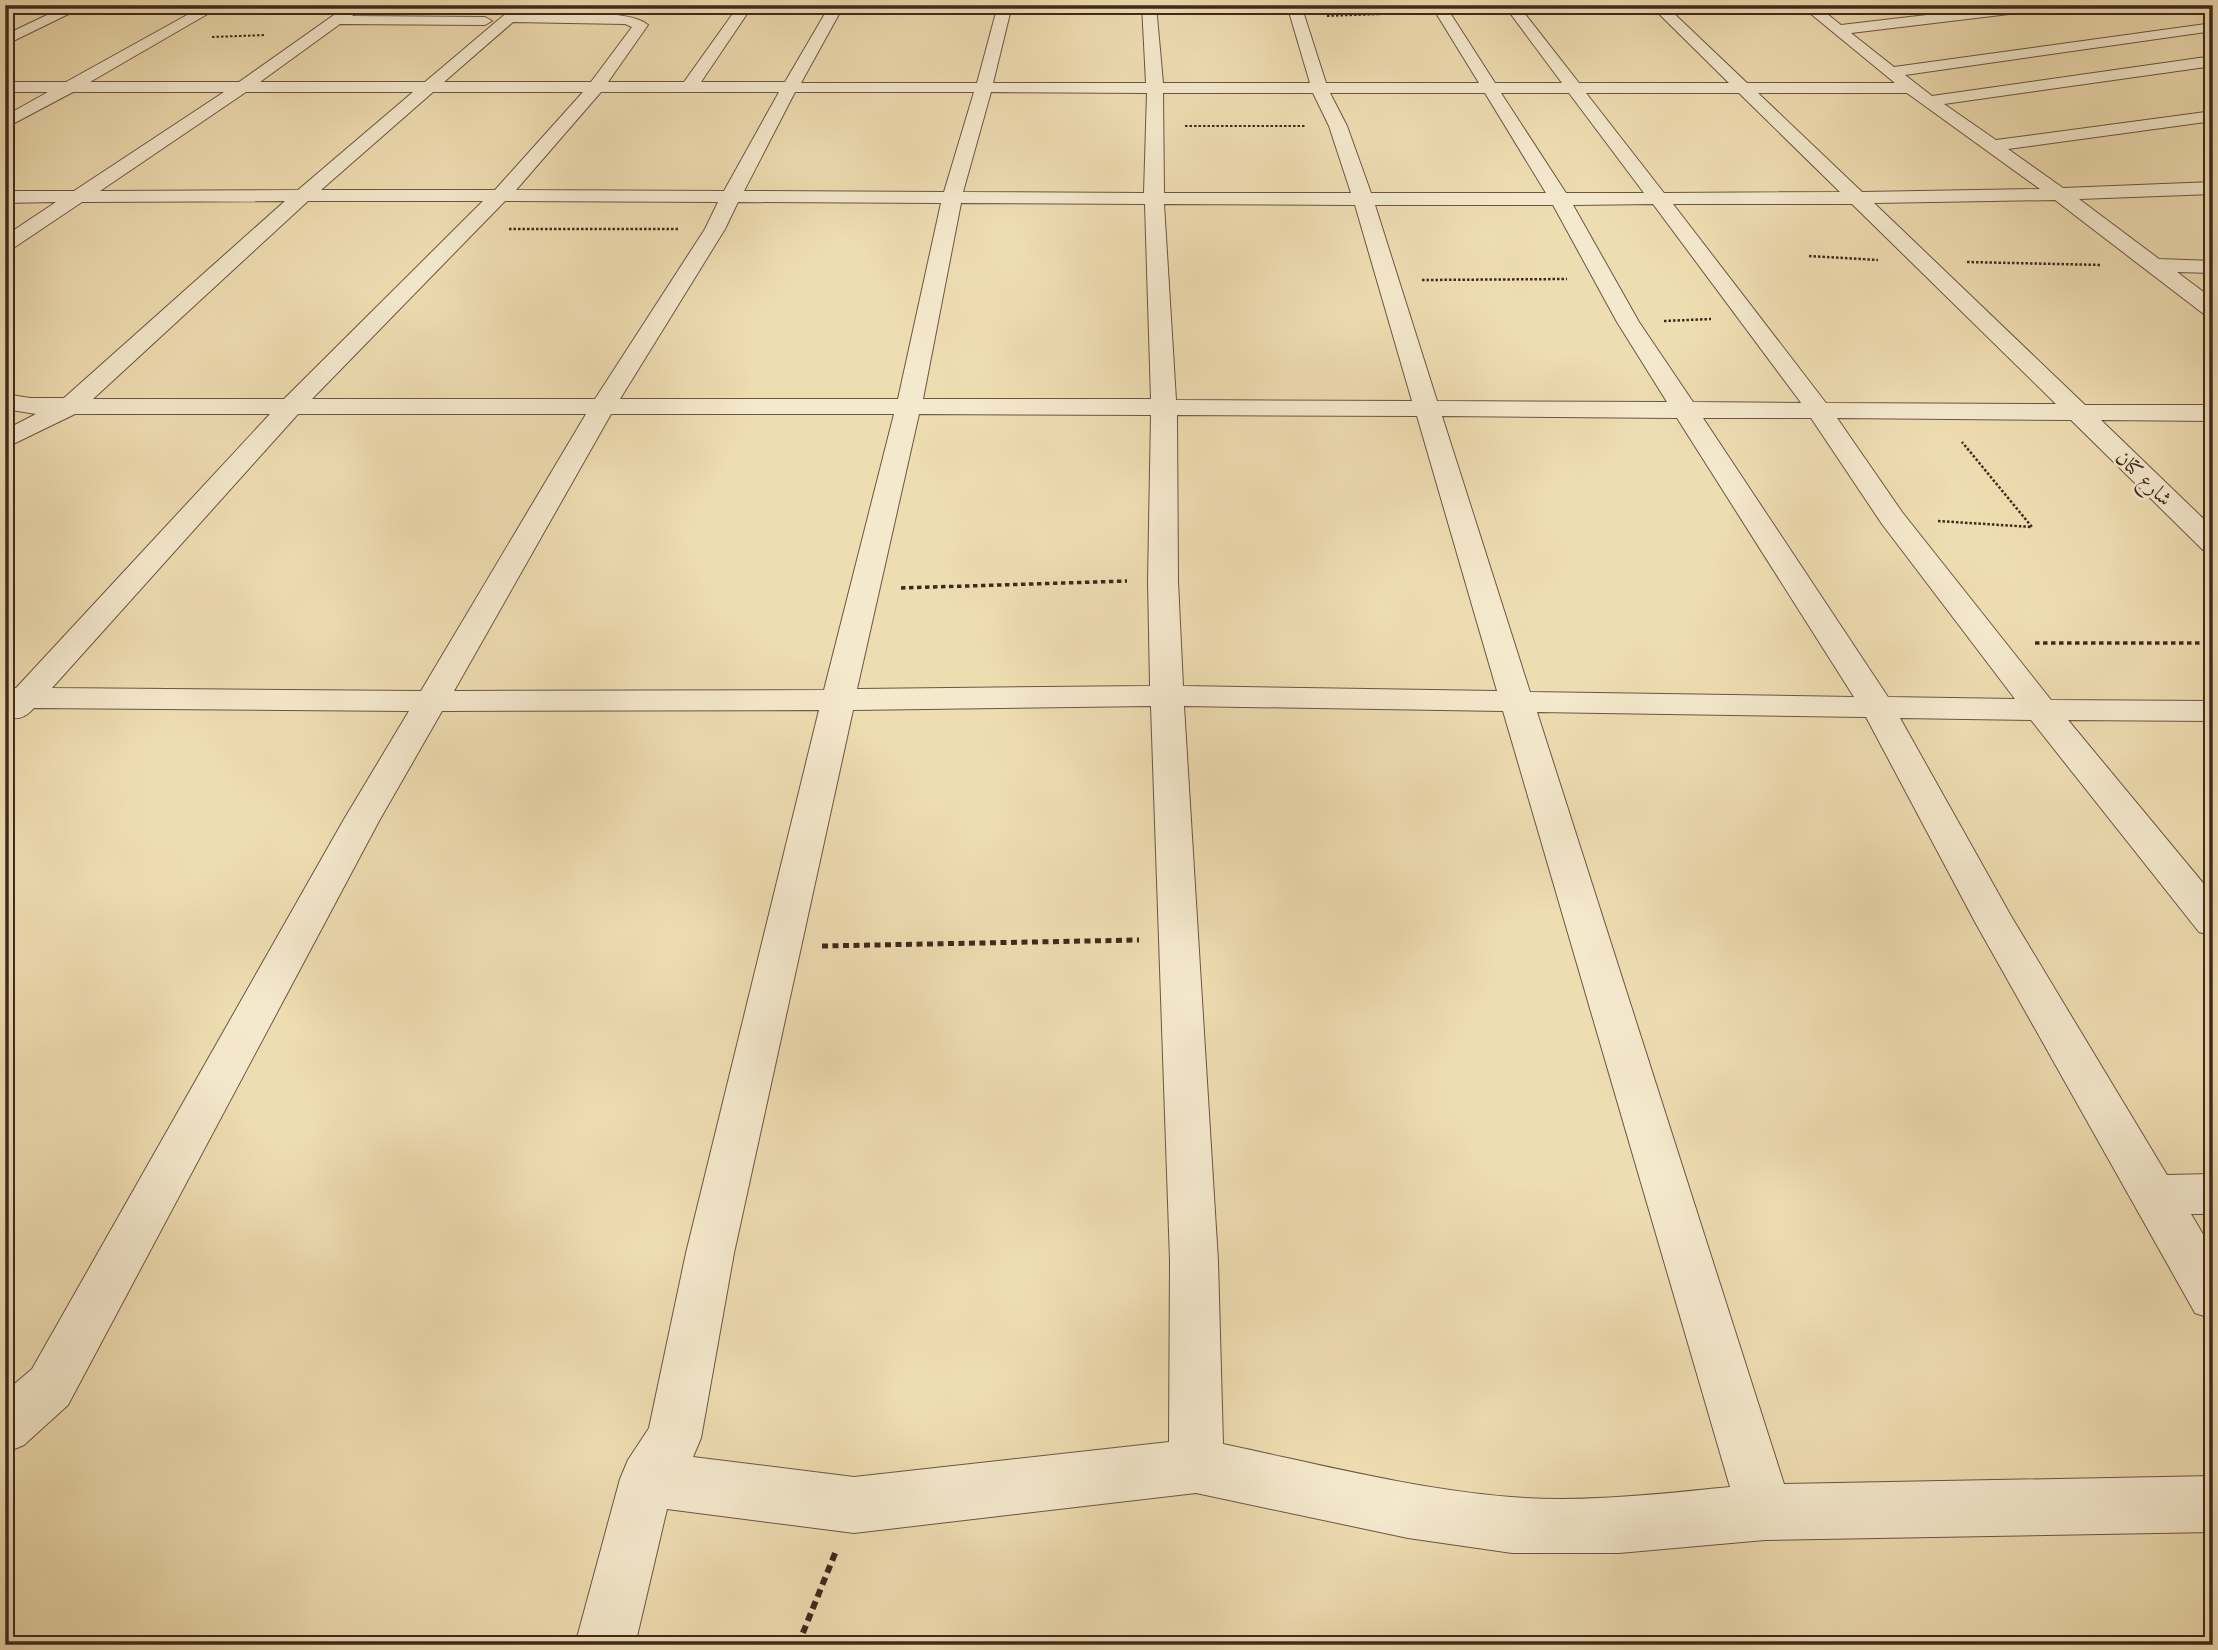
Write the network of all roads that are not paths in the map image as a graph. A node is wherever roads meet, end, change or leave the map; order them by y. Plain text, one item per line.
1 (80, 5) edge
2 (216, 5) edge
3 (358, 5) edge
4 (746, 5) edge
5 (837, 5) edge
6 (1005, 5) edge
7 (1149, 5) edge
8 (1511, 5) edge
9 (1657, 5) edge
10 (1807, 5) edge
11 (2050, 5) edge
12 (1440, 8) edge
13 (514, 10) edge
14 (1296, 11) edge
15 (338, 20) junction
16 (485, 21) junction
17 (2213, 27) edge
18 (1837, 30) junction
19 (5, 41) edge
20 (2213, 61) edge
21 (1891, 72) junction
22 (5, 87) edge
23 (70, 87) junction
24 (1742, 87) junction
25 (241, 88) junction
26 (402, 88) junction
27 (984, 88) junction
28 (1155, 88) junction
29 (1319, 88) junction
30 (1488, 88) junction
31 (1574, 88) junction
32 (1911, 88) junction
33 (428, 89) junction
34 (595, 89) junction
35 (688, 89) junction
36 (788, 89) junction
37 (1929, 101) junction
38 (2213, 117) edge
39 (5, 123) edge
40 (1993, 146) junction
41 (2213, 188) edge
42 (2173, 190) junction
43 (2062, 195) junction
44 (276, 196) junction
45 (302, 196) junction
46 (5, 197) edge
47 (78, 197) junction
48 (501, 197) junction
49 (732, 197) junction
50 (952, 198) junction
51 (1154, 198) junction
52 (1559, 198) junction
53 (1856, 198) junction
54 (1363, 199) junction
55 (1657, 200) junction
56 (2203, 210) dead end
57 (225, 240) dead end
58 (5, 245) edge
59 (2154, 265) junction
60 (2213, 267) edge
61 (2213, 310) edge
62 (50, 388) junction
63 (5, 393) edge
64 (2213, 395) edge
65 (79, 397) junction
66 (909, 399) junction
67 (297, 400) junction
68 (607, 400) junction
69 (1164, 400) junction
70 (1423, 401) junction
71 (1681, 402) junction
72 (18, 403) edge
73 (1813, 403) junction
74 (2069, 404) junction
75 (2213, 413) edge
76 (7, 439) edge
77 (2213, 544) edge
78 (1167, 696) junction
79 (840, 699) junction
80 (432, 700) junction
81 (1519, 703) junction
82 (12, 706) edge
83 (1878, 708) junction
84 (2041, 710) junction
85 (2213, 711) edge
86 (2213, 922) edge
87 (2213, 1194) edge
88 (2156, 1195) junction
89 (2213, 1297) edge
90 (7, 1426) edge
91 (1196, 1466) junction
92 (647, 1479) junction
93 (2213, 1504) edge
94 (1765, 1511) junction
95 (605, 1645) edge

1 - 19 street
2 - 23 street
3 - 15 street
4 - 35 street
5 - 36 street
6 - 27 street
7 - 28 street
8 - 31 street
9 - 24 street, شارع كتان
10 - 18 street
11 - 18 street
12 - 30 street
13 - 16 street
13 - 33 street
13 - 34 street
14 - 29 street
15 - 16 street
15 - 25 street
16 - 26 street
17 - 21 street
18 - 21 street
20 - 37 street
21 - 32 street
22 - 23 street
23 - 25 street
23 - 39 street
24 - 31 street
24 - 32 street
24 - 53 street, شارع كتان
25 - 26 street
25 - 47 street
26 - 33 street
26 - 44 street
27 - 28 street
27 - 36 street
27 - 50 street
28 - 29 street
28 - 51 street
29 - 30 street
29 - 54 street
30 - 31 street
30 - 52 street
31 - 55 street
32 - 37 street
33 - 34 street
33 - 45 street
34 - 35 street
34 - 48 street
35 - 36 street
36 - 49 street
37 - 40 street
38 - 40 street
40 - 43 street
41 - 42 street
42 - 43 street
42 - 56 street
43 - 53 street
43 - 59 street
44 - 45 street
44 - 47 street
44 - 57 street
45 - 48 street
45 - 65 street
46 - 47 street
47 - 58 street
48 - 49 street
48 - 67 street
49 - 50 street
49 - 68 street
50 - 51 street
50 - 66 street
51 - 54 street
51 - 69 street
52 - 54 street
52 - 55 street
52 - 71 street
53 - 55 street
53 - 74 street, شارع كتان
54 - 70 street
55 - 73 street
59 - 60 street
59 - 61 street
62 - 63 street
62 - 65 street
62 - 72 street
64 - 74 street
65 - 67 street
65 - 72 street
65 - 76 street
66 - 68 street
66 - 69 street
66 - 79 street
67 - 68 street
67 - 82 street
68 - 80 street
69 - 70 street
69 - 78 street
70 - 71 street
70 - 81 street
71 - 73 street
71 - 83 street
72 - 76 street
73 - 74 street
73 - 74 street
73 - 84 street
74 - 75 street
74 - 77 street, شارع كتان
78 - 79 street
78 - 81 street
78 - 91 street
79 - 80 street
79 - 92 street
80 - 82 street
80 - 90 street
81 - 83 street
81 - 94 street
83 - 84 street
83 - 88 street
84 - 85 street
84 - 86 street
87 - 88 street
88 - 89 street
91 - 92 street
91 - 94 street
92 - 95 street
93 - 94 street

